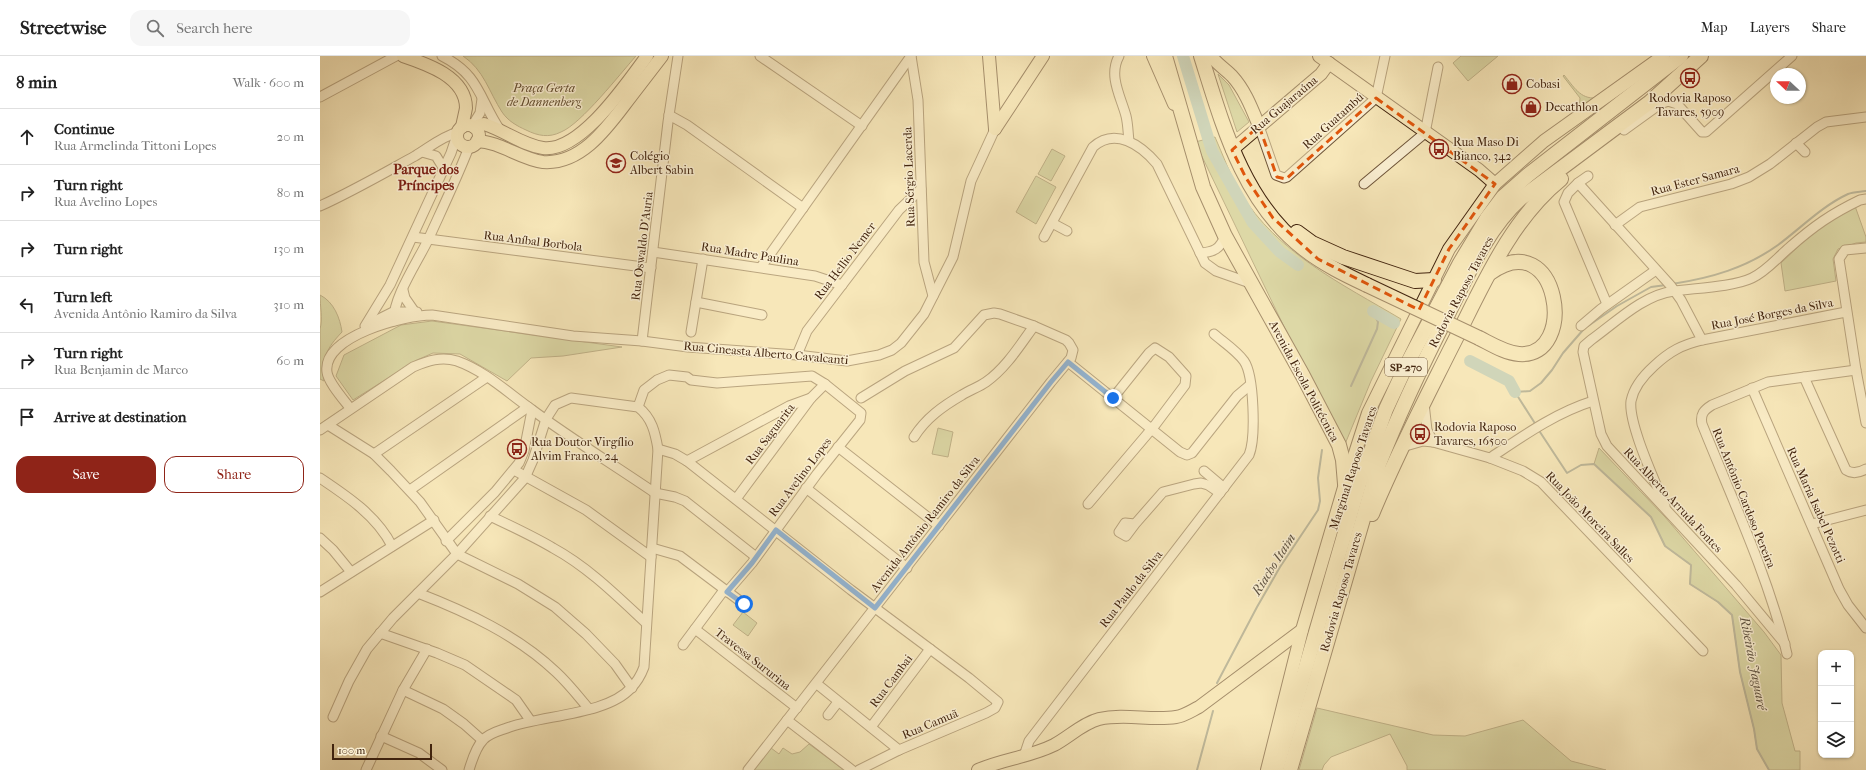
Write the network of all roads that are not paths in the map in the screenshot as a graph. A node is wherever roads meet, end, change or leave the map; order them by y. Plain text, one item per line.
1 (396, 56) edge
2 (403, 56) edge
3 (442, 56) edge
4 (647, 56) edge
5 (662, 56) edge
6 (761, 56) edge
7 (911, 56) edge
8 (989, 56) edge
9 (1043, 56) edge
10 (1119, 56) edge
11 (1154, 56) edge
12 (1165, 56) edge
13 (1201, 56) edge
14 (1211, 56) edge
15 (1319, 56) edge
16 (1385, 56) edge
17 (1663, 56) edge
18 (1681, 56) edge
19 (1701, 56) edge
20 (1792, 56) edge
21 (677, 57) edge
22 (1330, 60) edge
23 (1438, 67) dead end
24 (320, 97) edge
25 (482, 98) junction
26 (1376, 98) junction
27 (669, 116) junction
28 (1866, 117) edge
29 (862, 126) junction
30 (1259, 126) junction
31 (464, 129) junction
32 (995, 129) junction
33 (1186, 130) junction
34 (501, 131) junction
35 (1425, 133) junction
36 (1129, 141) junction
37 (1596, 143) junction
38 (1796, 143) junction
39 (473, 144) junction
40 (1232, 150) junction
41 (422, 152) junction
42 (1805, 152) dead end
43 (1581, 154) junction
44 (444, 168) junction
45 (1588, 176) dead end
46 (1364, 184) dead end
47 (1495, 184) junction
48 (1578, 184) junction
49 (922, 189) junction
50 (1866, 199) edge
51 (320, 206) edge
52 (1263, 207) junction
53 (803, 208) junction
54 (1052, 223) junction
55 (1614, 225) junction
56 (1067, 231) dead end
57 (1225, 236) junction
58 (412, 237) junction
59 (1044, 237) dead end
60 (428, 240) junction
61 (1866, 248) edge
62 (653, 252) junction
63 (1200, 252) junction
64 (703, 259) junction
65 (762, 267) junction
66 (651, 268) junction
67 (1490, 273) junction
68 (1659, 273) junction
69 (1434, 280) junction
70 (1250, 283) junction
71 (390, 285) junction
72 (842, 285) junction
73 (1672, 288) junction
74 (403, 290) junction
75 (933, 296) junction
76 (696, 302) junction
77 (1607, 304) junction
78 (414, 311) junction
79 (1846, 312) junction
80 (426, 315) junction
81 (762, 315) dead end
82 (394, 317) junction
83 (384, 320) junction
84 (365, 326) junction
85 (1034, 326) junction
86 (1581, 326) dead end
87 (691, 332) dead end
88 (359, 334) junction
89 (1214, 334) dead end
90 (1702, 340) junction
91 (642, 341) junction
92 (797, 355) junction
93 (1068, 362) junction
94 (1856, 370) junction
95 (487, 377) junction
96 (1804, 377) junction
97 (825, 384) junction
98 (1250, 385) junction
99 (1752, 388) junction
100 (811, 398) junction
101 (861, 398) dead end
102 (1113, 398) junction
103 (1593, 401) junction
104 (1424, 402) junction
105 (638, 407) junction
106 (350, 408) junction
107 (530, 408) junction
108 (546, 419) junction
109 (1866, 423) edge
110 (324, 428) edge
111 (1151, 428) junction
112 (914, 437) dead end
113 (1433, 442) junction
114 (838, 447) junction
115 (1402, 447) junction
116 (658, 449) junction
117 (374, 454) junction
118 (1490, 458) junction
119 (687, 461) junction
120 (1866, 469) edge
121 (514, 470) junction
122 (1204, 472) dead end
123 (320, 478) edge
124 (525, 478) junction
125 (1345, 484) junction
126 (806, 488) junction
127 (410, 490) junction
128 (1222, 491) junction
129 (655, 493) junction
130 (736, 499) junction
131 (1088, 504) dead end
132 (1866, 510) edge
133 (1668, 512) junction
134 (490, 516) junction
135 (434, 520) junction
136 (1135, 524) dead end
137 (1812, 524) junction
138 (939, 526) junction
139 (776, 530) junction
140 (320, 538) edge
141 (446, 541) junction
142 (392, 546) junction
143 (651, 552) junction
144 (457, 554) junction
145 (756, 557) junction
146 (907, 568) junction
147 (351, 572) junction
148 (1344, 578) junction
149 (725, 591) junction
150 (320, 592) edge
151 (418, 593) junction
152 (744, 604) dead end
153 (875, 608) junction
154 (646, 623) junction
155 (1866, 628) edge
156 (695, 629) junction
157 (1302, 630) junction
158 (380, 633) junction
159 (1785, 644) junction
160 (683, 645) dead end
161 (427, 649) junction
162 (930, 649) junction
163 (1274, 651) junction
164 (1703, 651) dead end
165 (1787, 654) dead end
166 (1295, 661) junction
167 (816, 684) junction
168 (632, 688) junction
169 (403, 690) junction
170 (838, 702) junction
171 (797, 708) junction
172 (589, 709) junction
173 (828, 715) dead end
174 (333, 717) dead end
175 (530, 720) junction
176 (787, 720) junction
177 (871, 727) junction
178 (381, 736) junction
179 (482, 740) junction
180 (899, 750) junction
181 (1024, 756) junction
182 (366, 770) edge
183 (442, 770) edge
184 (469, 770) edge
185 (748, 770) edge
186 (852, 770) edge
187 (860, 770) edge
188 (978, 770) edge
189 (1267, 770) edge
190 (1276, 770) edge
191 (1290, 770) edge

1 - 24 street
2 - 31 main road
3 - 25 street
4 - 34 main road
5 - 39 main road
6 - 29 street
7 - 29 street
7 - 49 street, Rua Sérgio Lacerda
8 - 32 main road
9 - 32 main road, Rua Cineasta Alberto Cavalcanti
10 - 36 street
11 - 33 main road, Avenida Escola Politécnica
12 - 33 highway, Avenida Escola Politécnica
13 - 40 highway
14 - 30 main road
15 - 22 main road
16 - 26 street, Rua Guatambú
17 - 47 main road, Marginal Raposo Tavares
18 - 190 highway, Rodovia Raposo Tavares / SP-270
19 - 37 highway, Rodovia Raposo Tavares / SP-270
20 - 37 street
21 - 27 street, Rua Oswaldo D'Auria
22 - 26 main road
22 - 30 main road, Rua Guajaraúna
23 - 35 street
25 - 31 street
25 - 34 street
26 - 30 street, Rua Guatambú
26 - 35 main road
27 - 53 street
27 - 62 street, Rua Oswaldo D'Auria
28 - 38 street, Rua Ester Samara
29 - 53 street
30 - 40 main road, Rua Guajaraúna
31 - 34 main road
31 - 39 main road
31 - 39 main road
31 - 41 street
31 - 44 street
32 - 75 street, Rua Cineasta Alberto Cavalcanti
33 - 57 highway, Avenida Escola Politécnica
35 - 46 street
35 - 47 main road
36 - 54 street
36 - 63 street
37 - 43 highway, Rodovia Raposo Tavares / SP-270
38 - 42 street
38 - 55 street, Rua Ester Samara
39 - 60 street
40 - 52 highway
41 - 44 street
41 - 51 street
43 - 67 highway
43 - 148 highway, Rodovia Raposo Tavares / SP-270
44 - 58 street
45 - 48 street
47 - 69 main road, Marginal Raposo Tavares
48 - 55 street
48 - 77 street
49 - 72 street, Rua Hellio Nemer
49 - 75 street, Rua Sérgio Lacerda
50 - 73 street
52 - 67 highway, bridge
52 - 69 highway
53 - 65 street
54 - 56 street
54 - 59 street
55 - 68 street
57 - 63 street
57 - 70 highway, Avenida Escola Politécnica
58 - 60 street, Rua Aníbal Borbola
58 - 71 street
60 - 66 street, Rua Aníbal Borbola
60 - 74 street
61 - 79 street
62 - 64 street, Rua Madre Paulina
62 - 66 street, Rua Oswaldo D'Auria
63 - 70 street
64 - 65 street, Rua Madre Paulina
64 - 76 street
65 - 72 street, Rua Madre Paulina
66 - 91 street, Rua Oswaldo D'Auria
67 - 104 highway
68 - 73 street
68 - 77 street
69 - 125 main road, Marginal Raposo Tavares
70 - 125 highway, Avenida Escola Politécnica
71 - 83 street
71 - 84 street
72 - 92 street, Rua Hellio Nemer
73 - 90 street
73 - 103 street, Rua Alberto Arruda Fontes
74 - 78 street
74 - 82 street
75 - 92 street, Rua Cineasta Alberto Cavalcanti
76 - 81 street
76 - 87 street
77 - 86 street
78 - 80 street, Rua Cineasta Alberto Cavalcanti
78 - 82 street, Rua Cineasta Alberto Cavalcanti
79 - 90 street, Rua José Borges da Silva
79 - 94 street
80 - 82 street, Rua Cineasta Alberto Cavalcanti
80 - 91 street, Rua Cineasta Alberto Cavalcanti
82 - 83 street, Rua Cineasta Alberto Cavalcanti
83 - 84 street, Rua Cineasta Alberto Cavalcanti
83 - 88 street, Rua Cineasta Alberto Cavalcanti
84 - 88 street, Rua Cineasta Alberto Cavalcanti
85 - 93 street, Avenida Antônio Ramiro da Silva
85 - 101 street
85 - 112 street
88 - 106 street, Rua Cineasta Alberto Cavalcanti
89 - 98 street, Rua Paulo da Silva
90 - 133 street, Rua José Borges da Silva
91 - 92 street, Rua Cineasta Alberto Cavalcanti
93 - 102 street
93 - 138 street, Avenida Antônio Ramiro da Silva
94 - 96 street, Rua Antônio Cardoso Pereira
94 - 109 street
95 - 106 street
95 - 107 street
95 - 117 street
96 - 99 street, Rua Antônio Cardoso Pereira
96 - 120 street
97 - 100 street, Rua Saguarita
97 - 105 street
97 - 114 street, Rua Avelino Lopes
98 - 111 street
98 - 128 street, Rua Paulo da Silva
99 - 137 street, Rua Maria Isabel Pezotti
99 - 159 street, Rua Antônio Cardoso Pereira
100 - 119 street
100 - 130 street, Rua Saguarita
102 - 111 street
102 - 111 street
103 - 118 street
103 - 133 street, Rua Alberto Arruda Fontes
104 - 113 street
104 - 115 highway
105 - 108 street
105 - 116 street
106 - 110 street
107 - 108 street
107 - 121 street
107 - 127 street
108 - 124 street
108 - 129 street
110 - 117 street
111 - 131 street
113 - 115 street, Rua João Moreira Salles
113 - 118 street, Rua João Moreira Salles
114 - 126 street, Rua Avelino Lopes
114 - 138 street
115 - 148 highway
116 - 119 street
116 - 129 street
117 - 127 street
118 - 164 street, Rua João Moreira Salles
119 - 130 street
121 - 124 street
121 - 141 street
122 - 128 street
123 - 142 street
124 - 134 street
124 - 143 street
125 - 157 main road, Marginal Raposo Tavares
126 - 139 street, Rua Avelino Lopes
126 - 146 street
127 - 135 street
128 - 136 street
128 - 181 street, Rua Paulo da Silva
129 - 143 street
129 - 145 street
130 - 139 street
132 - 137 street
133 - 159 street, Rua Alberto Arruda Fontes
134 - 144 street
134 - 154 street
135 - 141 street
135 - 142 street
137 - 155 street, Rua Maria Isabel Pezotti
138 - 146 street, Avenida Antônio Ramiro da Silva
139 - 145 street, Rua Avelino Lopes
139 - 153 street
140 - 147 street
141 - 144 street
142 - 147 street
143 - 149 street
143 - 154 street
144 - 151 street
144 - 168 street
145 - 149 street, Rua Avelino Lopes
146 - 153 street, Avenida Antônio Ramiro da Silva
147 - 150 street
148 - 191 highway, Rodovia Raposo Tavares / SP-270
149 - 152 street
149 - 156 street, Rua Avelino Lopes
151 - 158 street
151 - 172 street
153 - 162 street
153 - 167 street, Avenida Antônio Ramiro da Silva
154 - 168 street
156 - 160 street, Rua Avelino Lopes
156 - 171 street, Travessa Sururina
157 - 163 main road
157 - 166 main road, Marginal Raposo Tavares
158 - 161 street
158 - 174 street
159 - 165 street
161 - 169 street
161 - 175 street
162 - 177 street, Rua Cambai
162 - 180 street, Rua Camuã
163 - 166 main road
163 - 181 main road
166 - 189 main road, Marginal Raposo Tavares
167 - 170 street, Rua Camuã
167 - 171 street, Avenida Antônio Ramiro da Silva
168 - 172 street
169 - 178 street
169 - 179 street
170 - 173 street
170 - 177 street, Rua Camuã
171 - 176 street, Avenida Antônio Ramiro da Silva
172 - 175 street
175 - 179 street
176 - 185 street, Avenida Antônio Ramiro da Silva
176 - 186 street
177 - 180 street, Rua Camuã
178 - 182 street
178 - 183 street
179 - 184 street
180 - 187 street
181 - 188 main road

